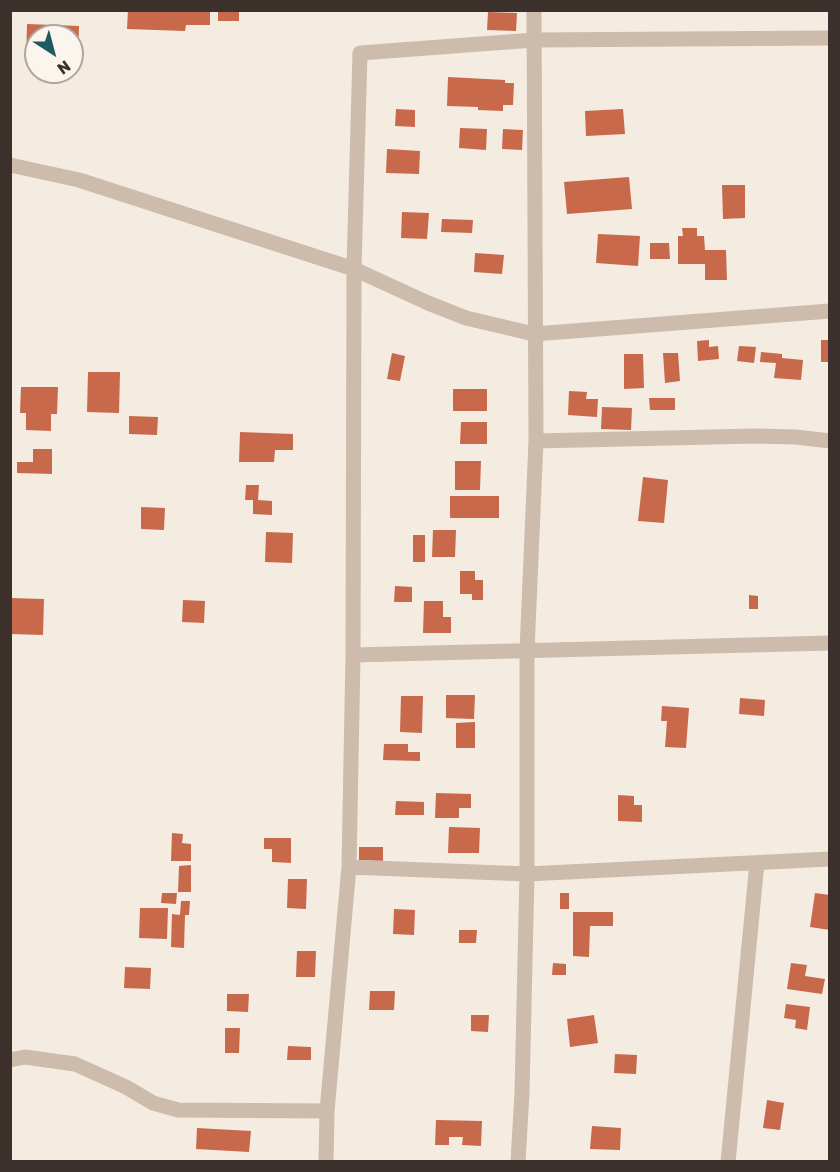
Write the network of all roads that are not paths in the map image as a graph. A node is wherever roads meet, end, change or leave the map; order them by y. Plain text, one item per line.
1 (534, 10) edge
2 (830, 38) edge
3 (534, 40) junction
4 (10, 165) edge
5 (354, 269) junction
6 (830, 311) edge
7 (534, 334) junction
8 (536, 441) junction
9 (830, 441) edge
10 (830, 643) edge
11 (527, 651) junction
12 (353, 655) junction
13 (830, 859) edge
14 (757, 862) junction
15 (348, 867) junction
16 (526, 874) junction
17 (10, 1060) edge
18 (327, 1111) junction
19 (326, 1161) edge
20 (518, 1161) edge
21 (728, 1161) edge

1 - 3 street
2 - 3 street
3 - 5 street
3 - 7 street
4 - 5 street
5 - 7 street
5 - 12 street
6 - 7 street
7 - 8 street
8 - 9 street
8 - 11 street
10 - 11 street
11 - 12 street
11 - 16 street
12 - 15 street
13 - 14 street
14 - 16 street
14 - 21 street
15 - 16 street
15 - 18 street
16 - 20 street
17 - 18 street
18 - 19 street

